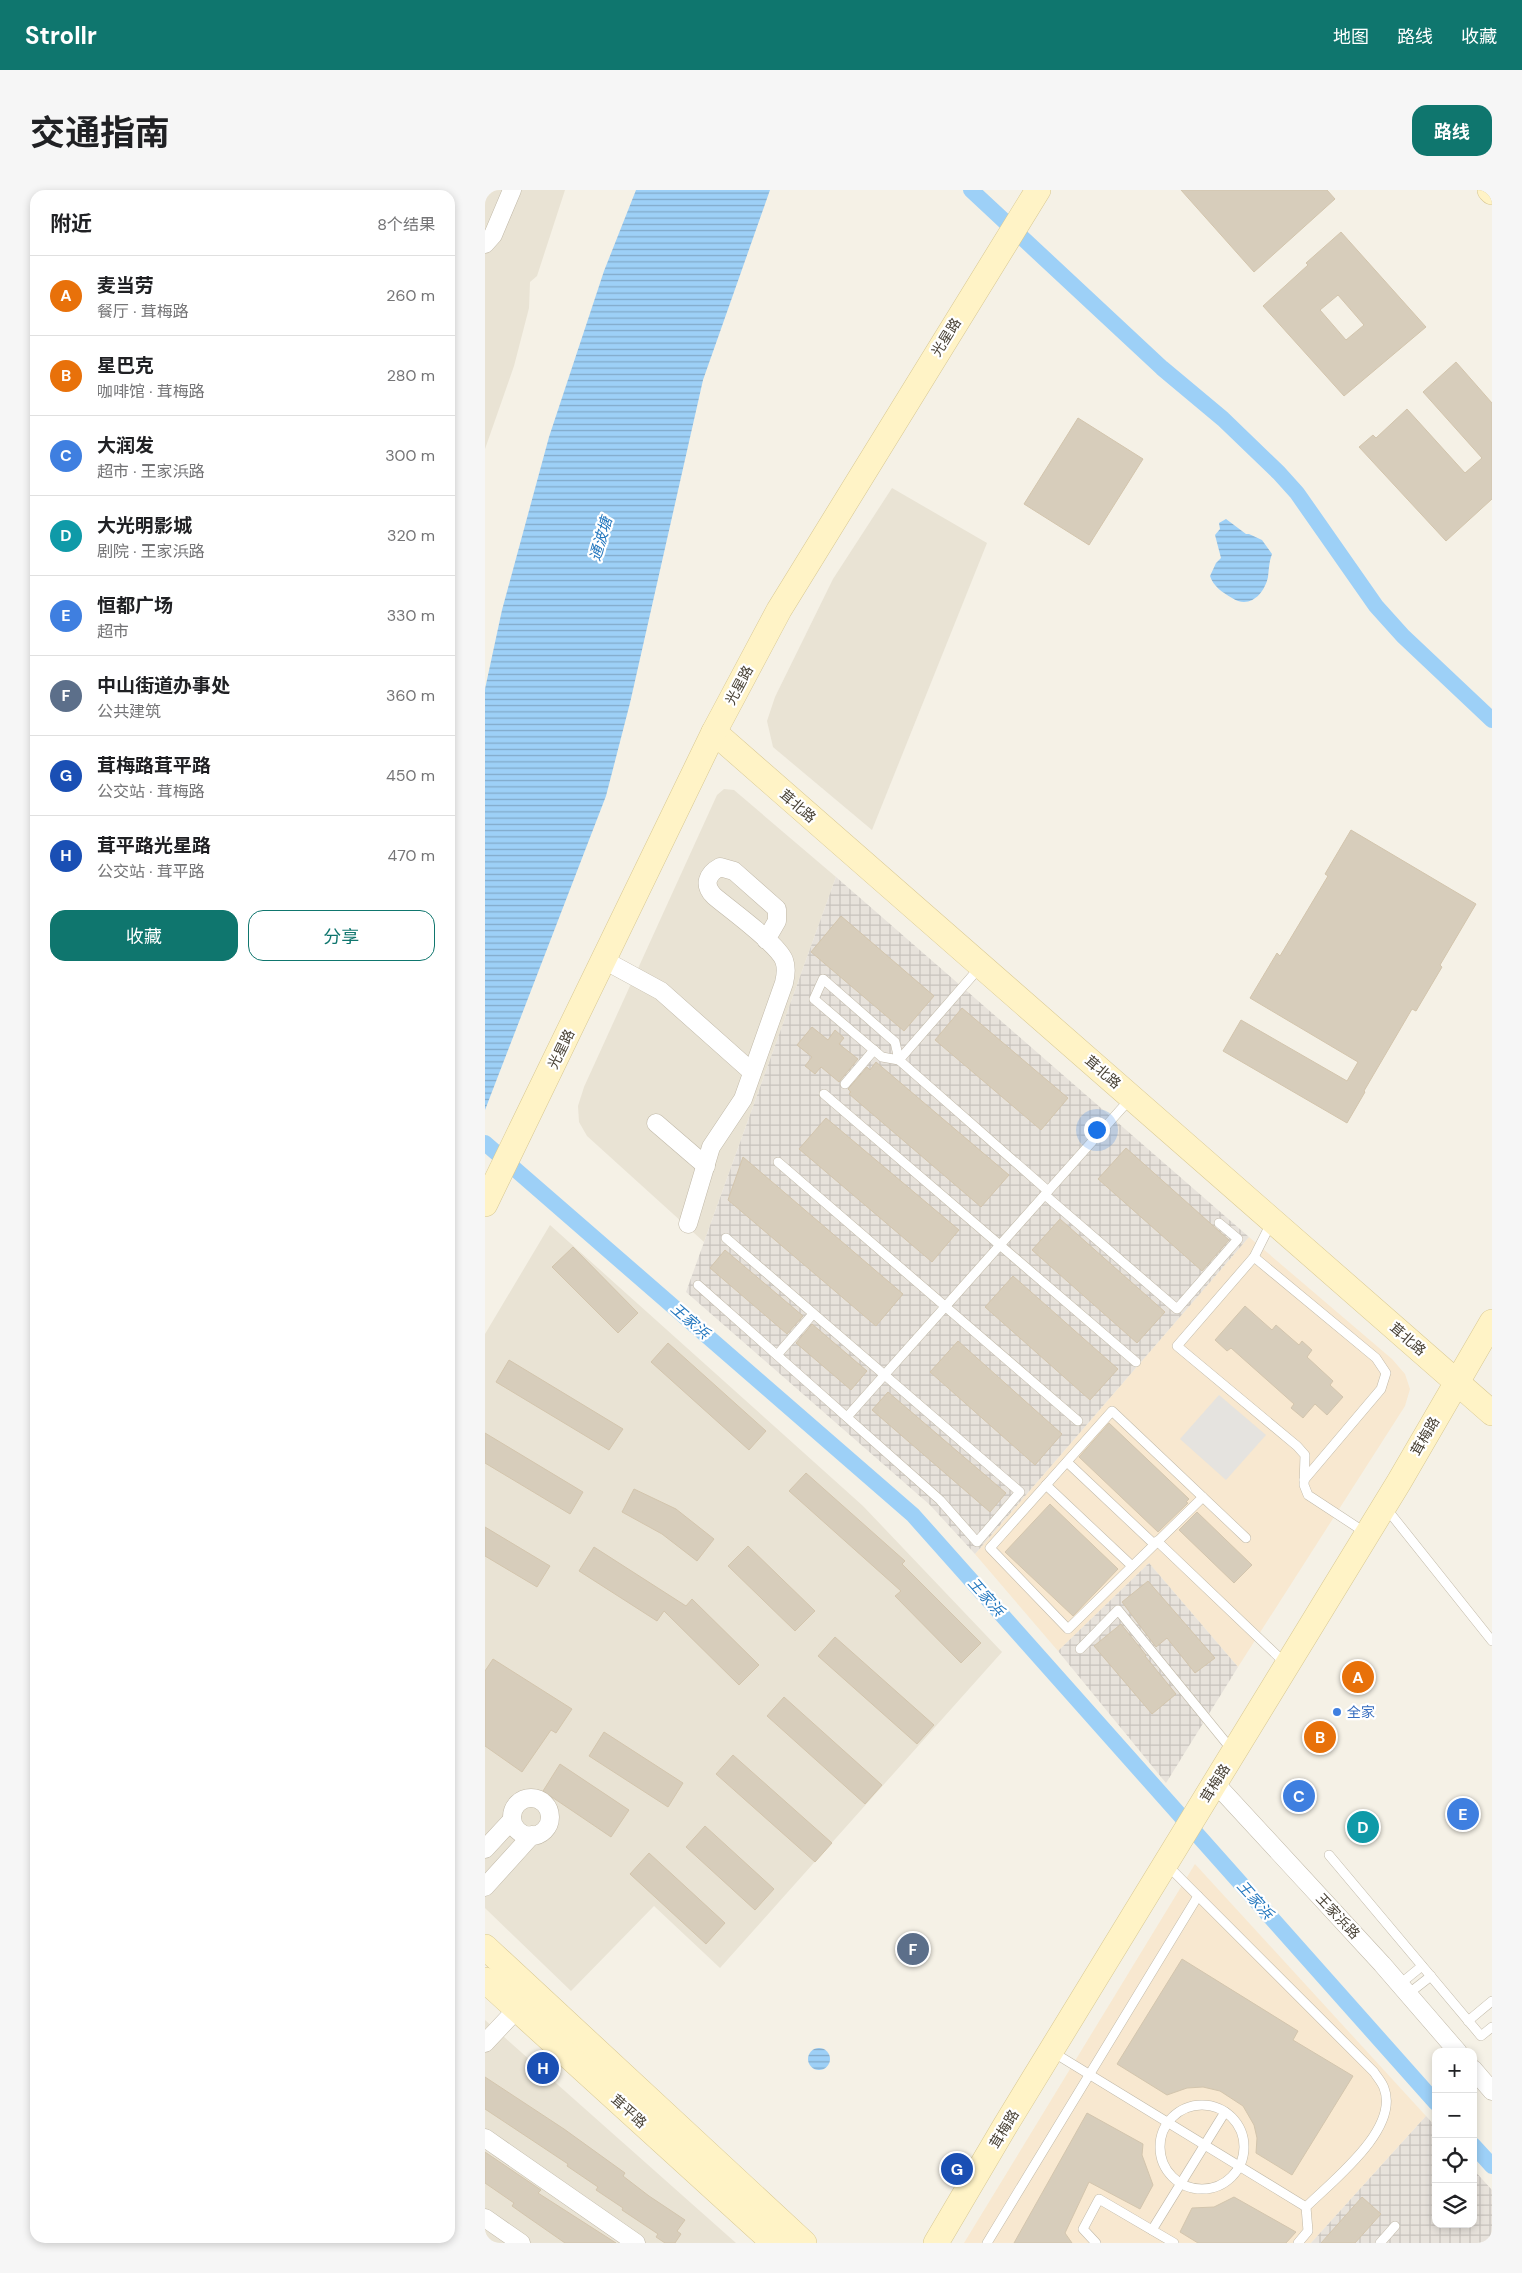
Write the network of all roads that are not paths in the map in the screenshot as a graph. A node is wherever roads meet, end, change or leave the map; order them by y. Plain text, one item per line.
1 (512, 190) edge
2 (1038, 190) edge
3 (485, 244) edge
4 (714, 732) junction
5 (766, 940) dead end
6 (604, 960) junction
7 (982, 966) junction
8 (874, 1050) junction
9 (899, 1060) junction
10 (752, 1072) junction
11 (845, 1084) dead end
12 (824, 1094) dead end
13 (1131, 1097) junction
14 (656, 1123) dead end
15 (778, 1162) dead end
16 (706, 1166) junction
17 (1046, 1193) junction
18 (485, 1204) edge
19 (1272, 1220) junction
20 (1219, 1223) dead end
21 (688, 1224) dead end
22 (725, 1238) dead end
23 (1000, 1246) junction
24 (1254, 1257) junction
25 (698, 1284) dead end
26 (946, 1306) junction
27 (813, 1314) junction
28 (1492, 1322) edge
29 (777, 1355) junction
30 (1136, 1362) dead end
31 (884, 1376) junction
32 (1456, 1381) junction
33 (1492, 1412) edge
34 (847, 1417) junction
35 (1079, 1421) dead end
36 (1067, 1462) junction
37 (1304, 1480) junction
38 (1046, 1485) junction
39 (1203, 1497) junction
40 (1384, 1506) junction
41 (1367, 1534) junction
42 (1246, 1538) dead end
43 (1156, 1543) junction
44 (1132, 1566) junction
45 (1492, 1641) edge
46 (1081, 1650) dead end
47 (1287, 1665) junction
48 (1233, 1753) junction
49 (1209, 1792) junction
50 (512, 1820) junction
51 (532, 1836) junction
52 (485, 1849) edge
53 (1329, 1854) dead end
54 (1168, 1859) junction
55 (485, 1887) edge
56 (1198, 1896) junction
57 (485, 1947) edge
58 (1422, 1966) junction
59 (1431, 1976) junction
60 (485, 1980) edge
61 (1404, 1989) junction
62 (1492, 2001) edge
63 (517, 2009) junction
64 (1468, 2021) junction
65 (1492, 2027) edge
66 (485, 2043) edge
67 (1455, 2048) edge
68 (1051, 2050) junction
69 (1090, 2074) junction
70 (1477, 2074) edge
71 (1492, 2091) edge
72 (1225, 2112) junction
73 (1168, 2122) junction
74 (485, 2138) edge
75 (1205, 2145) junction
76 (1240, 2166) junction
77 (1181, 2183) junction
78 (1306, 2207) junction
79 (485, 2218) edge
80 (1395, 2226) dead end
81 (1152, 2230) junction
82 (521, 2243) edge
83 (636, 2243) edge
84 (774, 2243) edge
85 (804, 2243) edge
86 (936, 2243) edge
87 (988, 2243) edge
88 (1095, 2243) edge
89 (1174, 2243) edge
90 (1298, 2243) edge
91 (1380, 2243) edge

1 - 3 street
2 - 4 street, 光星路
4 - 6 street, 光星路
4 - 7 street, 茸北路
5 - 10 street
6 - 10 street
6 - 18 street, 光星路
7 - 9 lane
7 - 13 street, 茸北路
8 - 9 lane
8 - 9 lane
8 - 11 lane
9 - 17 lane
10 - 16 street
12 - 23 lane
13 - 17 lane
13 - 19 street, 茸北路
14 - 16 street
15 - 26 lane
16 - 21 street
17 - 20 lane
17 - 23 lane
19 - 24 lane
19 - 32 street, 茸北路
22 - 27 lane
23 - 26 lane
23 - 30 lane
24 - 37 lane
24 - 37 lane
25 - 29 lane
26 - 31 lane
26 - 35 lane
27 - 29 lane
27 - 31 lane
28 - 32 street, 茸梅路
29 - 34 lane
31 - 34 lane
31 - 34 lane
32 - 33 street, 茸北路
32 - 40 street, 茸梅路
36 - 38 lane
36 - 39 lane
36 - 43 lane
37 - 41 lane
38 - 44 lane
38 - 44 lane
39 - 42 lane
39 - 43 lane
40 - 41 street, 茸梅路
40 - 45 lane
41 - 47 street, 茸梅路
43 - 44 lane
43 - 47 lane
46 - 48 lane
47 - 48 street, 茸梅路
48 - 49 street, 茸梅路
49 - 54 street, 茸梅路
49 - 61 street, 王家浜路
50 - 51 street
50 - 51 street
50 - 52 street
51 - 55 street
53 - 58 lane
54 - 56 lane
54 - 68 street, 茸梅路
56 - 69 lane
56 - 78 lane
57 - 85 street
58 - 59 lane
58 - 61 lane
59 - 61 lane
59 - 64 lane
60 - 63 street, 茸平路
61 - 67 street, 王家浜路
62 - 64 lane
63 - 66 street
63 - 84 street, 茸平路
64 - 65 lane
68 - 69 lane
68 - 86 street, 茸梅路
69 - 73 lane
69 - 87 lane
70 - 71 street
72 - 73 lane
72 - 75 lane
72 - 76 lane
73 - 75 lane
73 - 77 lane
74 - 83 street
75 - 76 lane
75 - 77 lane
76 - 77 lane
76 - 78 lane
77 - 81 lane
78 - 90 lane
79 - 82 street
80 - 91 lane
81 - 88 lane
81 - 89 lane

